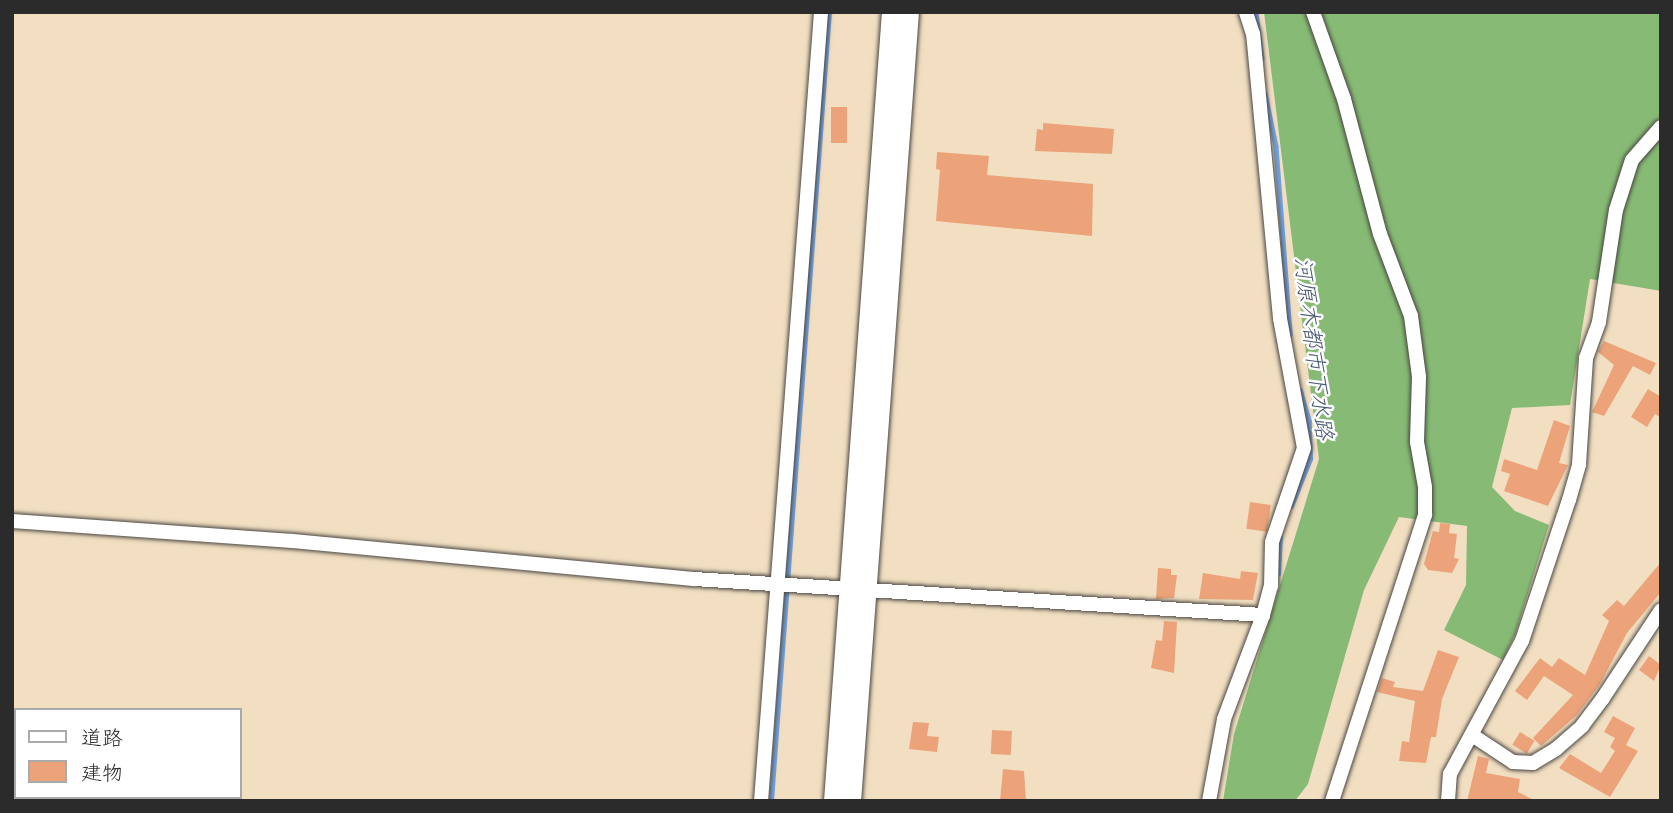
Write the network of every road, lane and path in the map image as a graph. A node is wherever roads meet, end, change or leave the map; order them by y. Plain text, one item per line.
1 (821, 12) edge
2 (891, 12) edge
3 (909, 12) edge
4 (1246, 12) edge
5 (1313, 12) edge
6 (1661, 127) edge
7 (12, 521) edge
8 (778, 583) junction
9 (857, 589) junction
10 (1661, 610) edge
11 (1263, 615) junction
12 (1472, 735) junction
13 (761, 801) edge
14 (833, 801) edge
15 (851, 801) edge
16 (1209, 801) edge
17 (1332, 801) edge
18 (1448, 801) edge

1 - 8 street
2 - 9 street
3 - 9 street
4 - 11 street
5 - 17 street
6 - 12 street
7 - 8 street
8 - 9 street
8 - 13 street
9 - 11 street
9 - 14 street
9 - 15 street
10 - 12 street
11 - 16 street
12 - 18 street

